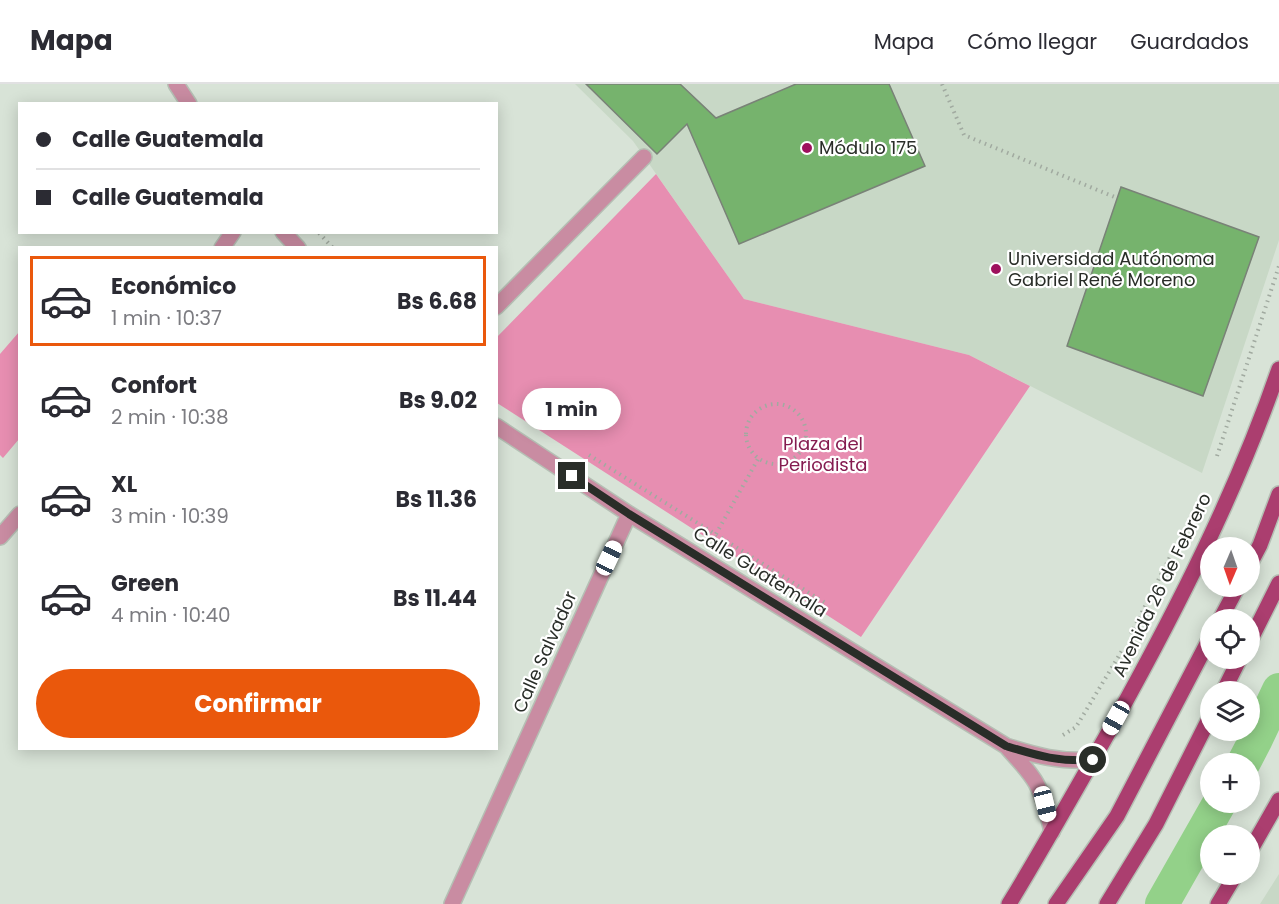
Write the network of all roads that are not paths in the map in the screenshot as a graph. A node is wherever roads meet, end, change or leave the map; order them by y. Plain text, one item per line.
1 (176, 84) edge
2 (188, 102) edge
3 (644, 157) dead end
4 (285, 234) edge
5 (296, 246) edge
6 (498, 305) edge
7 (1279, 369) edge
8 (498, 427) edge
9 (1279, 494) edge
10 (629, 514) junction
11 (18, 516) edge
12 (0, 537) edge
13 (1260, 545) edge
14 (1279, 583) edge
15 (1260, 621) edge
16 (1200, 657) edge
17 (1200, 737) edge
18 (1006, 746) junction
19 (1093, 760) junction
20 (1279, 800) edge
21 (1052, 832) junction
22 (1260, 833) edge
23 (1229, 885) edge
24 (452, 904) edge
25 (1009, 904) edge
26 (1056, 904) edge
27 (1107, 904) edge
28 (1218, 904) edge

1 - 2 street
3 - 6 street
4 - 5 street
7 - 19 main road, Avenida 26 de Febrero
8 - 10 street, Calle Guatemala
9 - 13 main road
10 - 18 street, Calle Guatemala
10 - 24 street, Calle Salvador
11 - 12 street
14 - 15 main road
16 - 26 main road
17 - 27 main road
18 - 19 street, Calle Guatemala
18 - 21 street, Calle Guatemala
19 - 21 main road, Avenida 26 de Febrero
20 - 22 main road
21 - 25 main road, Avenida 26 de Febrero
23 - 28 main road

